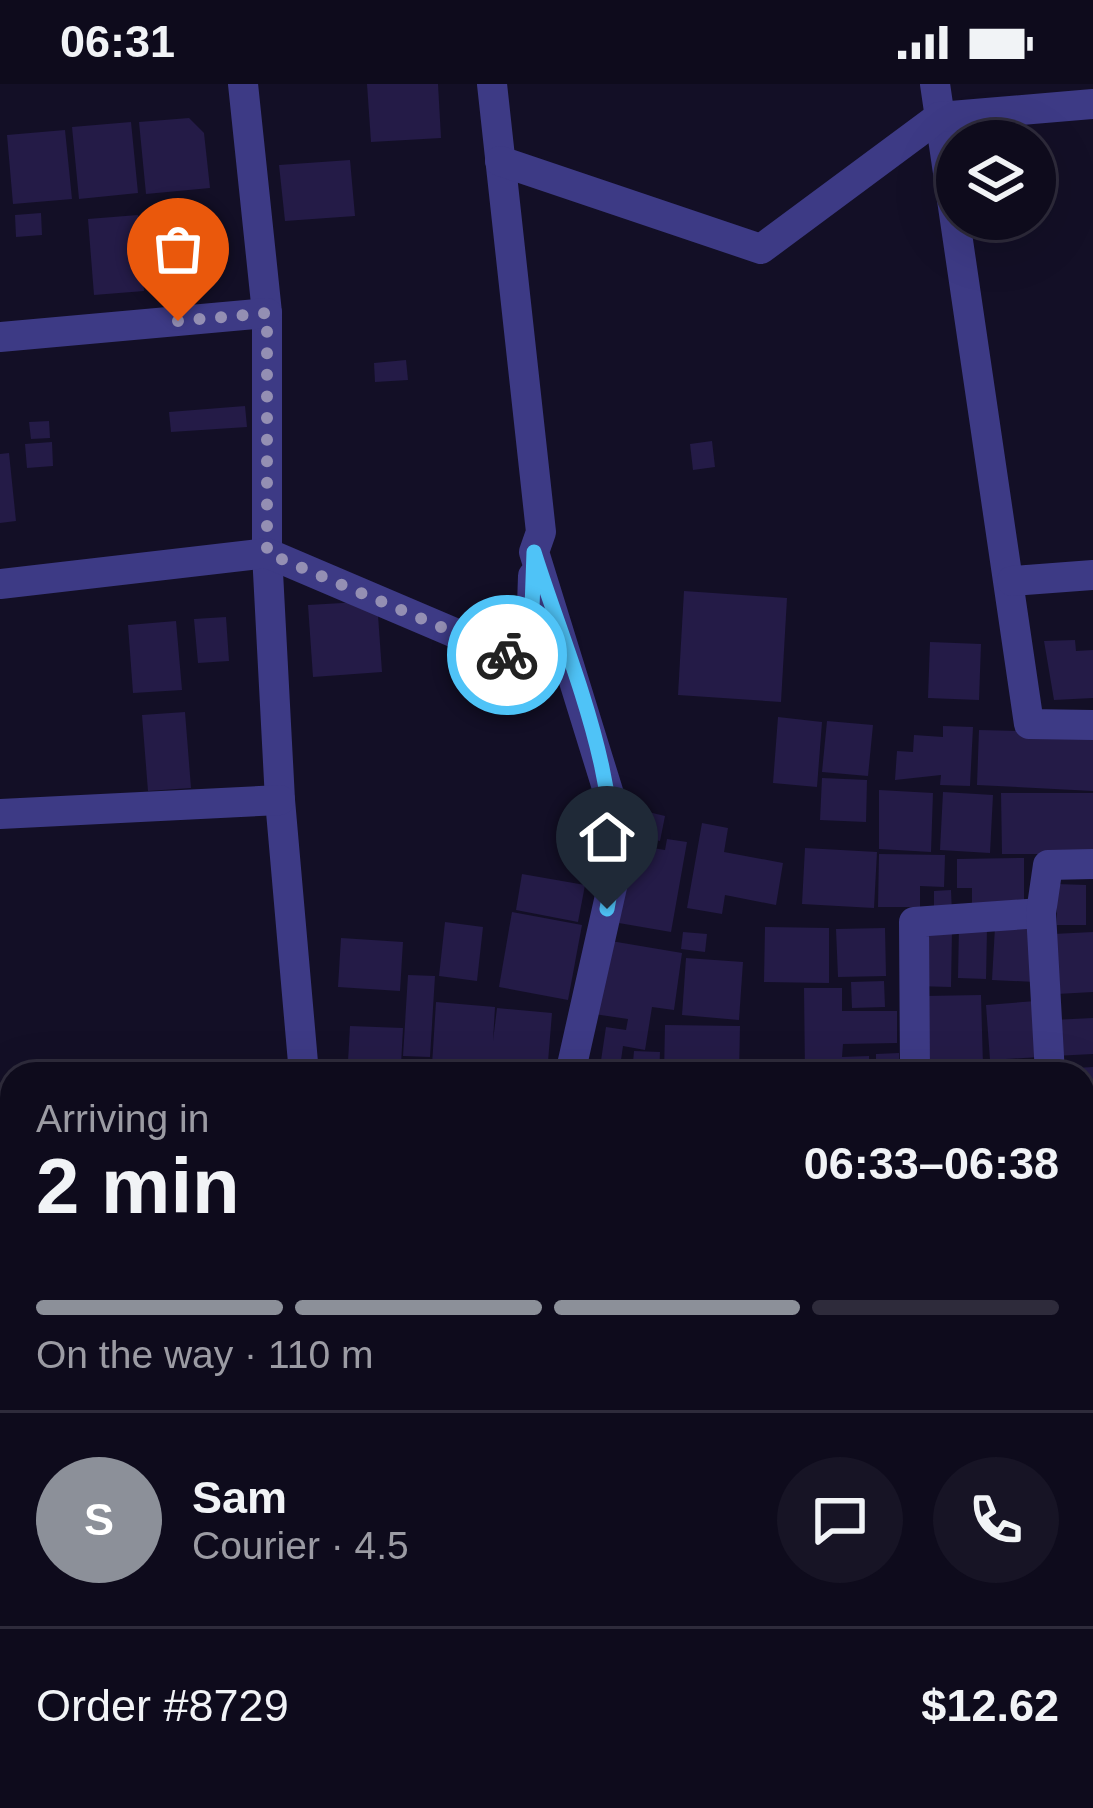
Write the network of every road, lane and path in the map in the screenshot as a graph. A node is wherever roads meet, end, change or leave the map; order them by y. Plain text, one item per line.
1 (243, 84) edge
2 (492, 84) edge
3 (935, 84) edge
4 (1093, 104) edge
5 (940, 117) junction
6 (500, 161) junction
7 (267, 313) junction
8 (0, 337) edge
9 (534, 552) junction
10 (267, 553) junction
11 (1093, 575) edge
12 (1012, 581) junction
13 (0, 584) edge
14 (1093, 725) edge
15 (280, 800) junction
16 (0, 814) edge
17 (1093, 864) edge
18 (1041, 913) junction
19 (303, 1062) edge
20 (573, 1062) edge
21 (915, 1062) edge
22 (1049, 1062) edge

1 - 7 street
2 - 6 street
3 - 5 street
4 - 5 street
5 - 6 street
5 - 12 street
6 - 9 street
7 - 8 street
7 - 10 street
9 - 10 street
9 - 20 street
10 - 13 street
10 - 15 street
11 - 12 street
12 - 14 street
15 - 16 street
15 - 19 street
17 - 18 street
18 - 21 street
18 - 22 street

